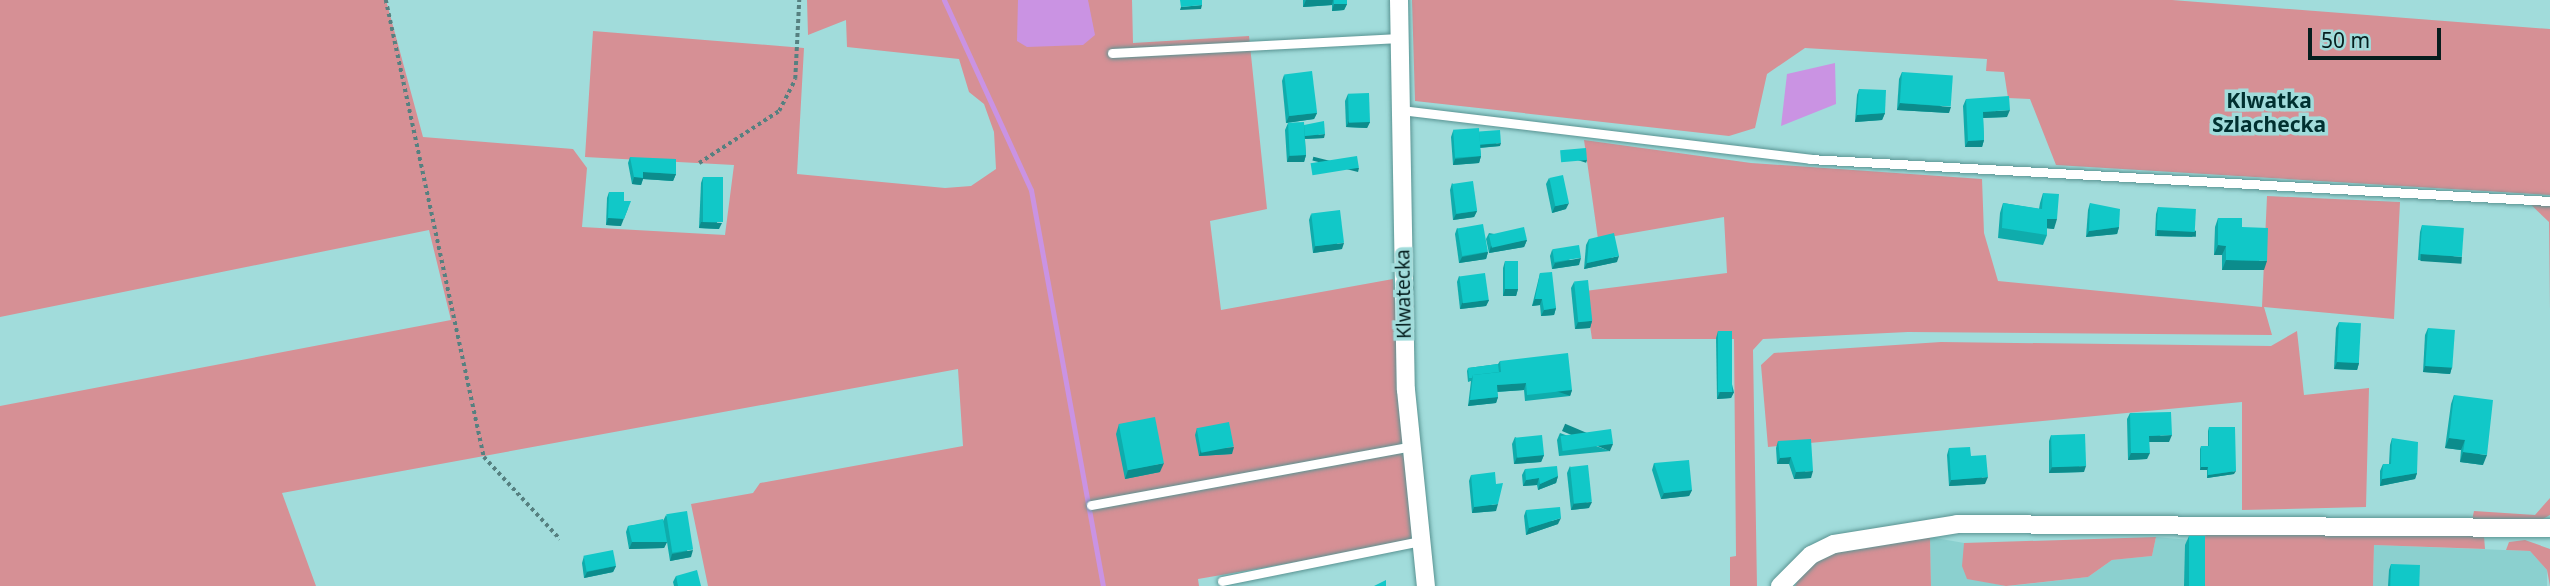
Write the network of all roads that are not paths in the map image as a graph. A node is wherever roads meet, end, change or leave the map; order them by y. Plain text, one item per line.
1 (1399, 0) edge
2 (1400, 38) junction
3 (1112, 53) dead end
4 (1401, 110) junction
5 (2550, 201) edge
6 (1412, 446) junction
7 (1091, 505) dead end
8 (2550, 528) edge
9 (1421, 541) junction
10 (1222, 581) dead end
11 (1426, 586) edge
12 (1780, 586) edge

1 - 2 street, Klwatecka
2 - 3 lane
2 - 4 street, Klwatecka
4 - 5 lane
4 - 6 street, Klwatecka
6 - 7 lane
6 - 9 street, Klwatecka
8 - 12 street
9 - 10 lane
9 - 11 street, Klwatecka

